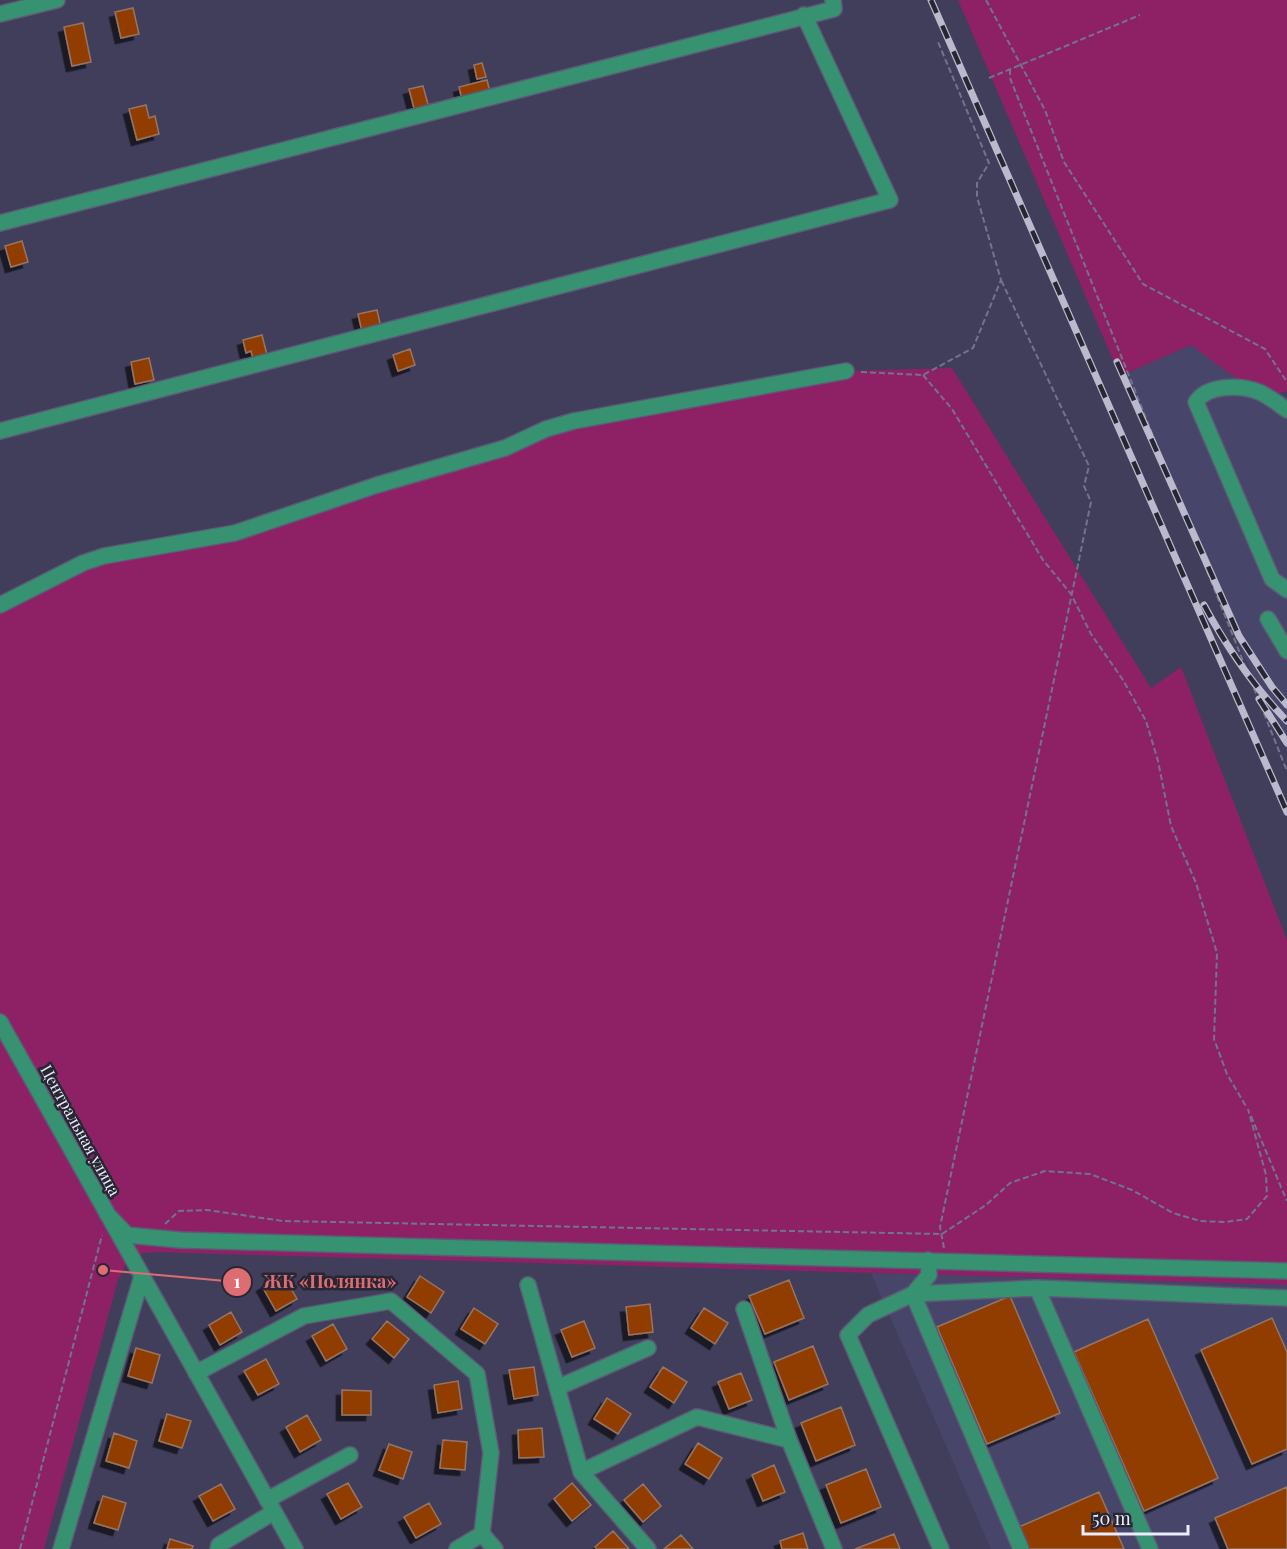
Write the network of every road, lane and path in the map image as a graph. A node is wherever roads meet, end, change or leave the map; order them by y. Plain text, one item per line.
1 (57, 0) edge
2 (833, 0) edge
3 (986, 0) edge
4 (0, 14) edge
5 (804, 15) junction
6 (1140, 15) dead end
7 (938, 42) dead end
8 (1022, 65) junction
9 (1010, 69) junction
10 (989, 78) dead end
11 (0, 223) edge
12 (1001, 280) junction
13 (846, 371) joint
14 (923, 375) junction
15 (1287, 382) edge
16 (1287, 410) edge
17 (0, 431) edge
18 (1287, 590) edge
19 (1071, 594) junction
20 (0, 605) edge
21 (1268, 619) dead end
22 (1287, 651) edge
23 (1287, 771) edge
24 (0, 1022) edge
25 (1248, 1108) junction
26 (1287, 1201) edge
27 (107, 1214) junction
28 (942, 1234) junction
29 (149, 1238) junction
30 (928, 1260) junction
31 (1287, 1271) edge
32 (142, 1276) junction
33 (528, 1285) dead end
34 (1037, 1288) junction
35 (913, 1293) junction
36 (1287, 1298) edge
37 (744, 1310) dead end
38 (648, 1348) dead end
39 (196, 1373) junction
40 (559, 1387) junction
41 (789, 1440) junction
42 (350, 1455) dead end
43 (582, 1472) junction
44 (271, 1506) junction
45 (482, 1534) junction
46 (21, 1549) edge
47 (61, 1549) edge
48 (218, 1549) edge
49 (295, 1549) edge
50 (457, 1549) edge
51 (495, 1549) edge
52 (648, 1549) edge
53 (834, 1549) edge
54 (941, 1549) edge
55 (1021, 1549) edge
56 (1150, 1549) edge

1 - 4 street
2 - 5 street
3 - 8 path
5 - 11 street
5 - 17 street
6 - 8 path
7 - 12 path
8 - 9 path
8 - 15 path
9 - 10 path
9 - 23 path
12 - 14 path
12 - 19 path
13 - 14 path
13 - 20 street
14 - 19 path
16 - 18 street
19 - 25 path
19 - 28 path
21 - 22 street
24 - 27 street, Центральная улица
25 - 26 path
25 - 28 path
27 - 29 street
27 - 32 street, Центральная улица
27 - 46 path
28 - 29 path
28 - 30 path
29 - 30 street
30 - 31 street
30 - 35 street
32 - 39 street, Центральная улица
32 - 47 street
33 - 40 street
34 - 35 street
34 - 36 street
34 - 56 street
35 - 54 street
35 - 55 street
37 - 41 street
38 - 40 street
39 - 44 street, Центральная улица
39 - 45 street
40 - 43 street
41 - 43 street
41 - 53 street
42 - 44 street
43 - 52 street
44 - 48 street
44 - 49 street, Центральная улица
45 - 50 street
45 - 51 street

